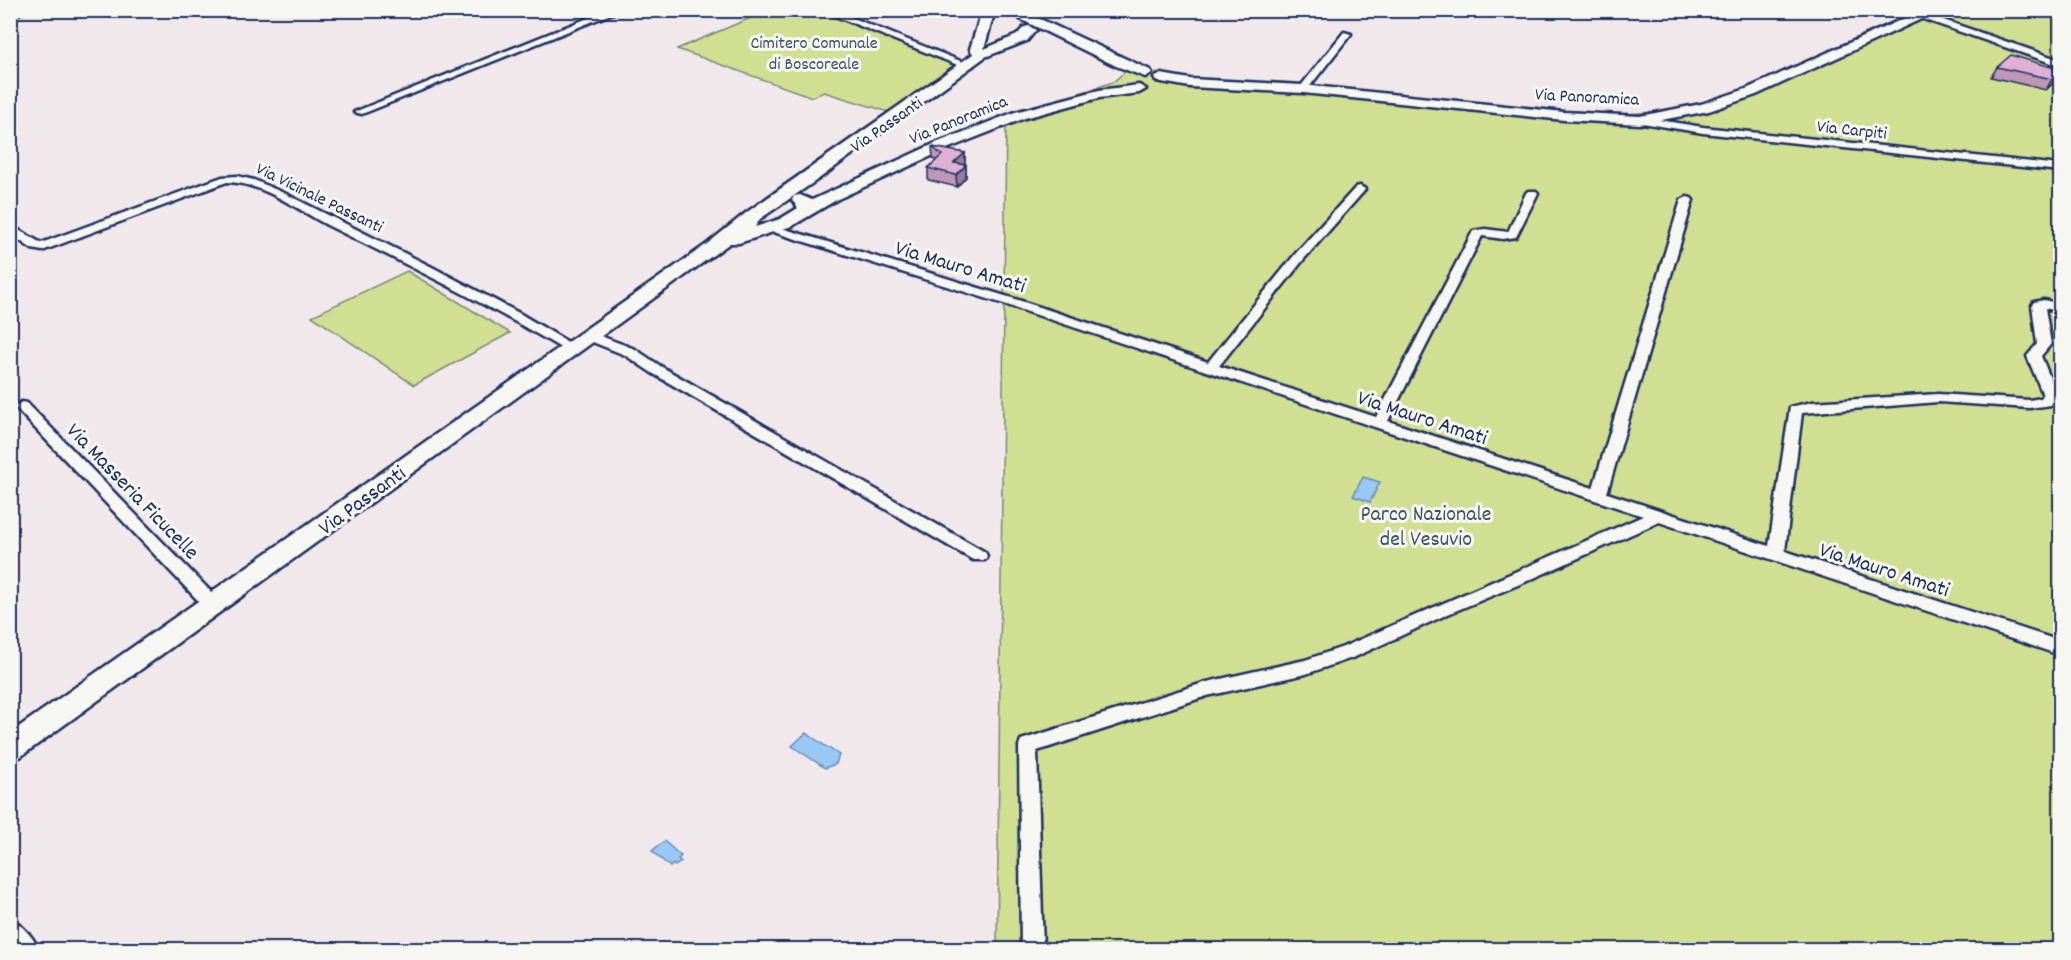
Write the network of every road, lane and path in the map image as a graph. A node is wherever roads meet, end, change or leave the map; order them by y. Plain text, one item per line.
1 (22, 10) edge
2 (618, 10) edge
3 (824, 10) edge
4 (989, 10) edge
5 (1025, 13) edge
6 (1929, 13) edge
7 (10, 16) edge
8 (1025, 34) junction
9 (1347, 34) dead end
10 (1048, 35) junction
11 (977, 57) junction
12 (2061, 63) edge
13 (1123, 74) junction
14 (1159, 82) junction
15 (1139, 89) junction
16 (1304, 89) junction
17 (1104, 92) junction
18 (359, 112) dead end
19 (1640, 120) junction
20 (2061, 168) edge
21 (1360, 189) dead end
22 (1532, 193) dead end
23 (801, 200) junction
24 (1687, 200) dead end
25 (756, 218) junction
26 (10, 228) edge
27 (771, 228) junction
28 (2061, 308) edge
29 (581, 342) junction
30 (1210, 369) junction
31 (22, 406) dead end
32 (1380, 424) junction
33 (1598, 496) junction
34 (1657, 516) junction
35 (1776, 555) junction
36 (979, 556) dead end
37 (213, 606) junction
38 (2061, 648) edge
39 (10, 749) edge
40 (10, 929) edge
41 (28, 950) edge
42 (1032, 950) edge

1 - 7 street
2 - 18 street
3 - 11 street
4 - 11 street
5 - 8 street
5 - 10 street
6 - 12 street, Via Panoramica
6 - 19 street, Via Panoramica
8 - 10 street
8 - 11 street, Via Passanti
9 - 16 street
10 - 13 street
11 - 23 street, Via Passanti
13 - 14 street, Via Panoramica
13 - 15 street
13 - 17 street, Via Panoramica
14 - 15 street, Via Panoramica
14 - 16 street, Via Panoramica
15 - 17 street, Via Panoramica
16 - 19 street, Via Panoramica
17 - 23 street, Via Panoramica
19 - 20 street, Via Carpiti
21 - 30 street
22 - 32 street
23 - 25 street, Via Passanti
23 - 27 street, Via Passanti
24 - 33 street
25 - 27 street, Via Passanti
25 - 29 street, Via Passanti
26 - 29 street, Via Vicinale Passanti
27 - 30 street, Via Mauro Amati
28 - 35 street
29 - 36 street
29 - 37 street, Via Passanti
30 - 32 street, Via Mauro Amati
31 - 37 street, Via Masseria Ficucelle
32 - 33 street, Via Mauro Amati
33 - 34 street, Via Mauro Amati
34 - 35 street, Via Mauro Amati
34 - 42 street
35 - 38 street, Via Mauro Amati
37 - 39 street, Via Passanti
40 - 41 street

